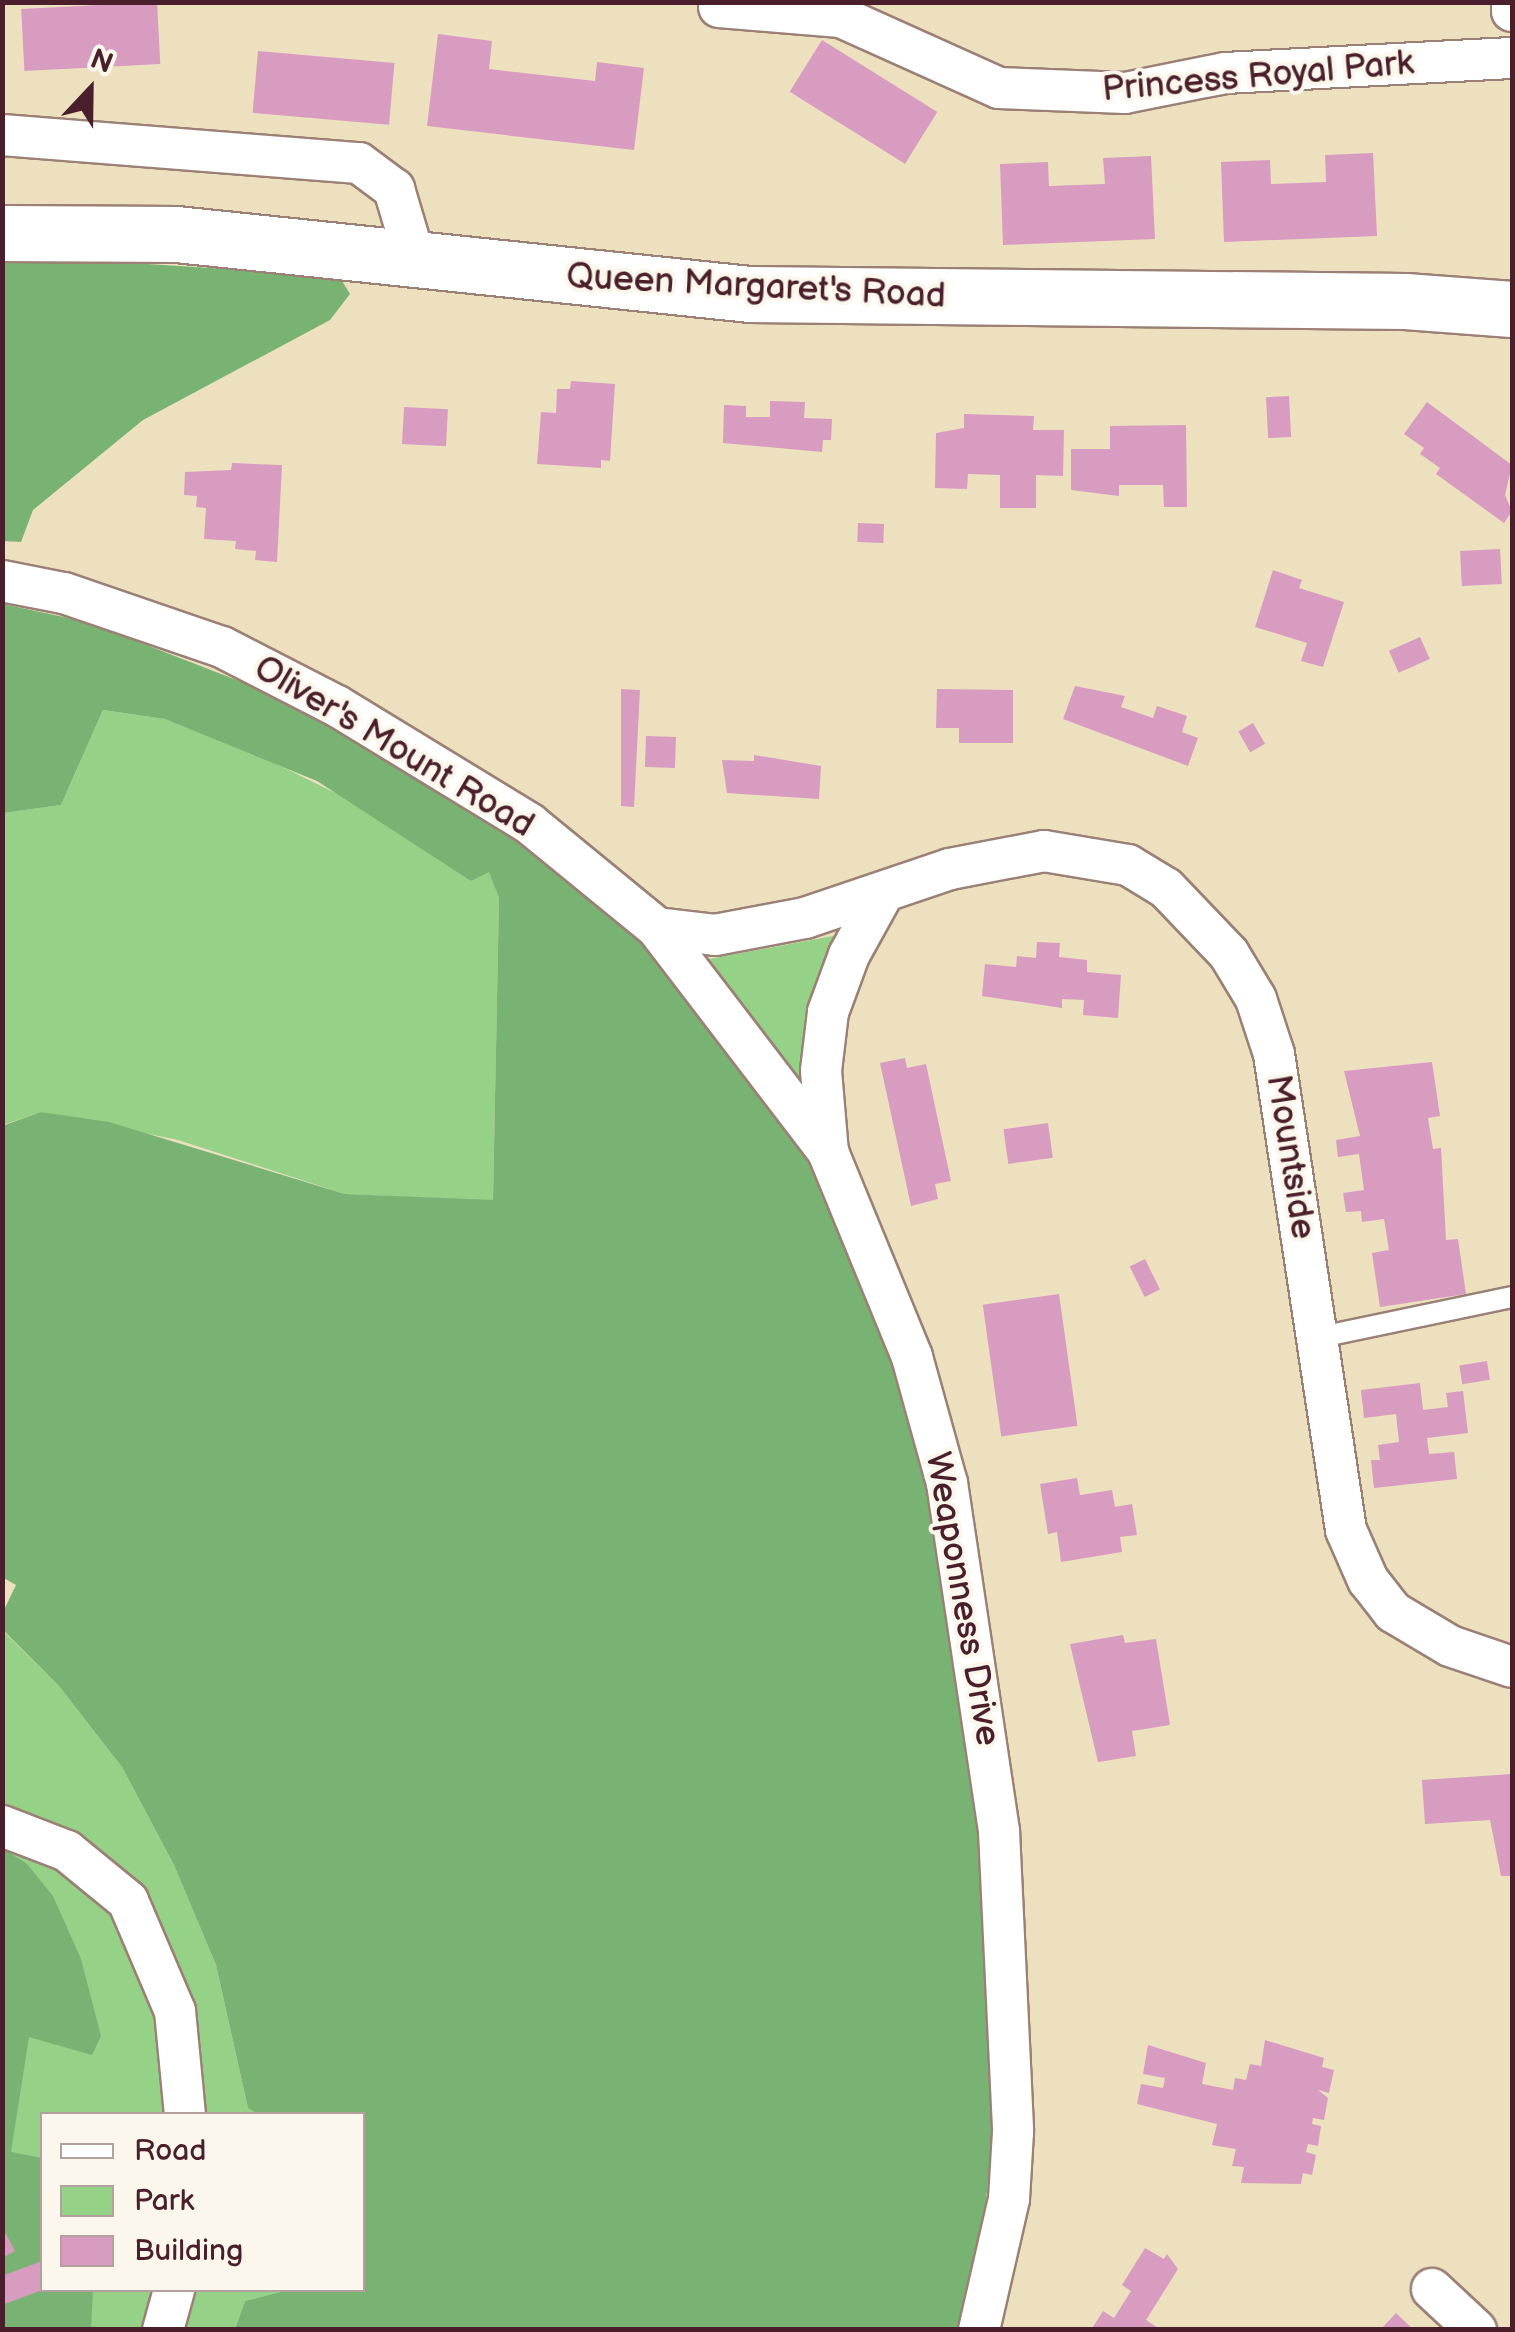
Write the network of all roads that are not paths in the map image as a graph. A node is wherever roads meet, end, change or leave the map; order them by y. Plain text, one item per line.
1 (1512, 2) edge
2 (719, 7) dead end
3 (1512, 12) edge
4 (1512, 58) edge
5 (2, 135) edge
6 (2, 233) edge
7 (416, 263) junction
8 (1512, 309) edge
9 (2, 581) edge
10 (882, 897) junction
11 (657, 928) junction
12 (828, 1152) junction
13 (1512, 1297) edge
14 (1316, 1338) junction
15 (1512, 1667) edge
16 (2, 1826) edge
17 (185, 2112) edge
18 (1432, 2290) dead end
19 (173, 2292) edge
20 (163, 2330) edge
21 (978, 2330) edge
22 (1476, 2330) edge

1 - 3 street
2 - 4 street, Princess Royal Park
5 - 7 street
6 - 7 main road, Queen Margaret's Road
7 - 8 main road, Queen Margaret's Road
9 - 11 street, Oliver's Mount Road
10 - 11 street
10 - 12 street, Weaponness Drive
10 - 14 street, Mountside
11 - 12 street, Oliver's Mount Road
12 - 21 street, Weaponness Drive
13 - 14 lane
14 - 15 street, Mountside
16 - 17 street
18 - 22 street
19 - 20 street

